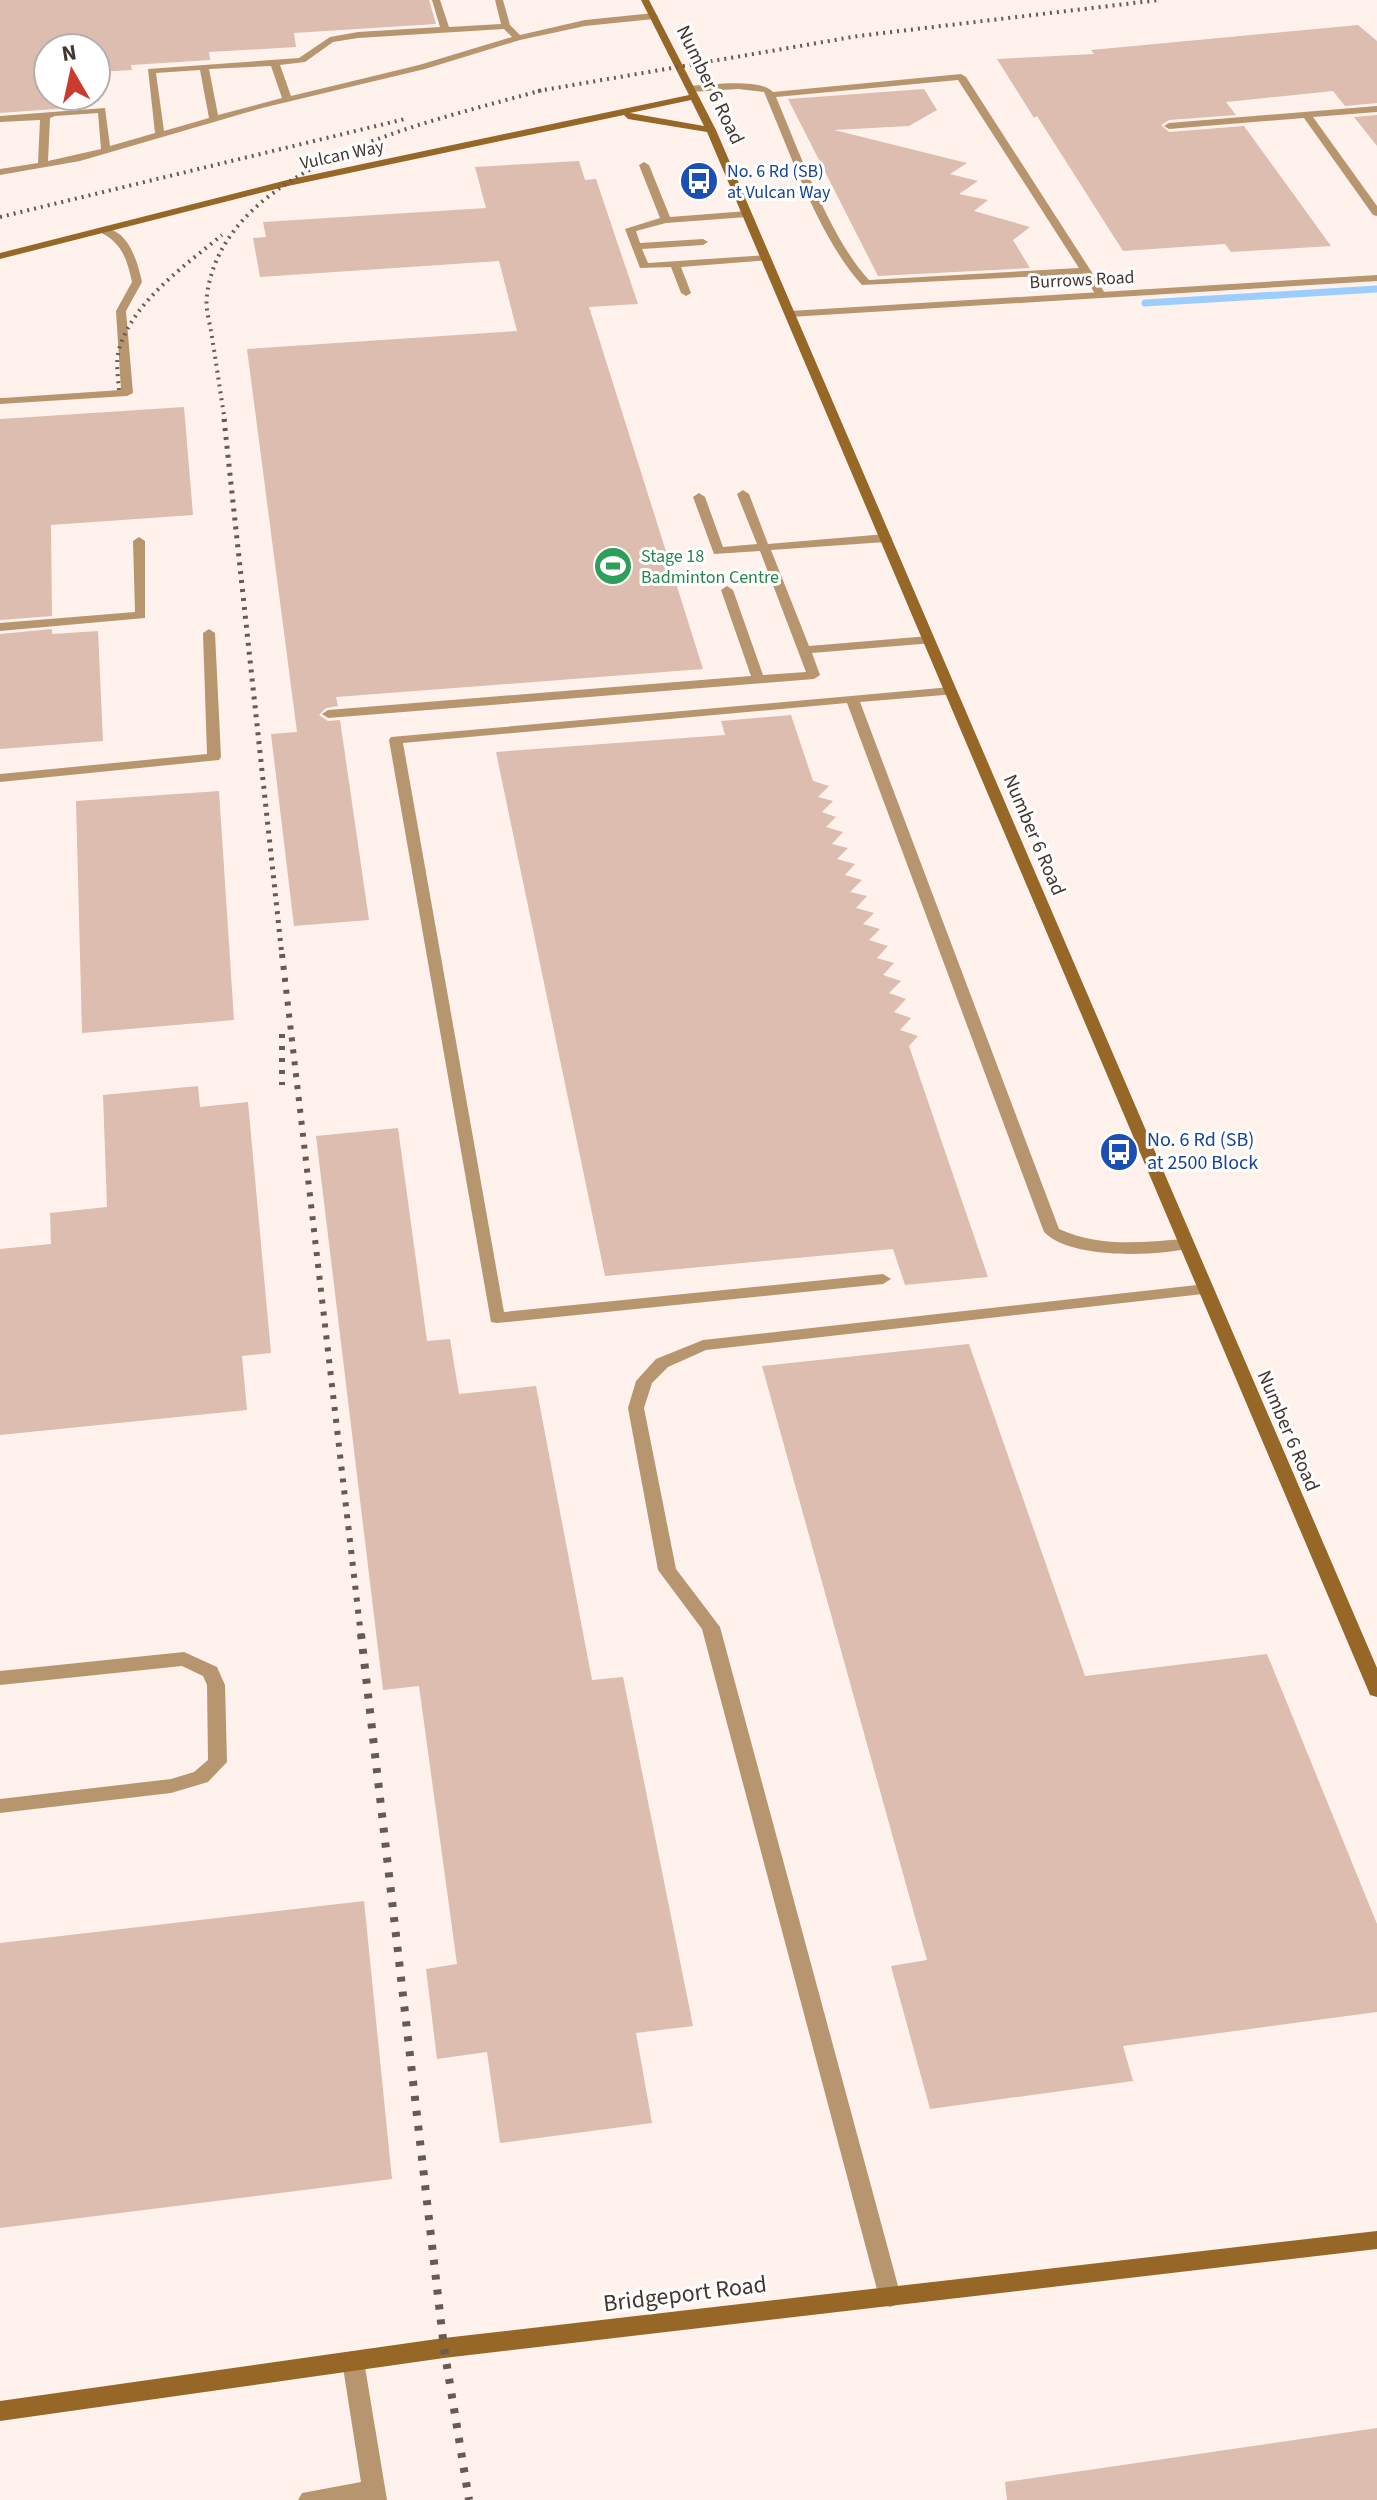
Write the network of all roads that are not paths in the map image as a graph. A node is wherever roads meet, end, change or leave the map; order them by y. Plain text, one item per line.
1 (436, 0) edge
2 (499, 0) edge
3 (645, 0) edge
4 (654, 16) junction
5 (506, 26) junction
6 (445, 30) junction
7 (518, 38) junction
8 (275, 63) junction
9 (204, 67) junction
10 (693, 93) junction
11 (770, 95) junction
12 (287, 98) junction
13 (1377, 109) edge
14 (606, 115) junction
15 (1307, 115) junction
16 (45, 117) junction
17 (0, 119) edge
18 (214, 119) junction
19 (1169, 126) dead end
20 (711, 130) junction
21 (160, 135) junction
22 (106, 150) junction
23 (43, 164) junction
24 (644, 165) dead end
25 (0, 172) edge
26 (1377, 213) edge
27 (747, 214) junction
28 (666, 220) junction
29 (104, 230) junction
30 (703, 242) dead end
31 (636, 246) junction
32 (0, 256) edge
33 (766, 258) junction
34 (675, 264) junction
35 (1086, 271) junction
36 (1377, 278) edge
37 (686, 293) dead end
38 (1101, 295) junction
39 (790, 314) junction
40 (3, 401) dead end
41 (743, 494) dead end
42 (699, 497) dead end
43 (886, 538) junction
44 (139, 541) dead end
45 (764, 548) junction
46 (727, 590) dead end
47 (0, 627) edge
48 (209, 633) dead end
49 (929, 640) junction
50 (805, 650) junction
51 (758, 679) junction
52 (951, 691) junction
53 (852, 699) junction
54 (328, 714) dead end
55 (0, 778) edge
56 (1186, 1244) junction
57 (883, 1279) dead end
58 (1206, 1289) junction
59 (0, 1678) edge
60 (1377, 1690) edge
61 (0, 1806) edge
62 (1377, 2240) edge
63 (890, 2297) junction
64 (353, 2361) junction
65 (0, 2411) edge
66 (375, 2495) edge
67 (310, 2500) edge

1 - 6 street
2 - 5 street
3 - 4 street, Number 6 Road
4 - 7 street
4 - 10 street, Number 6 Road
5 - 6 street
5 - 7 street
6 - 8 street
7 - 12 street
8 - 9 street
8 - 12 street
9 - 18 street
9 - 21 street
10 - 11 street
10 - 14 street, Vulcan Way
10 - 20 street, Number 6 Road
11 - 35 street
11 - 35 street
12 - 18 street
13 - 15 street
14 - 20 street
14 - 29 street, Vulcan Way
15 - 19 street
15 - 26 street
16 - 17 street
16 - 22 street
16 - 23 street
18 - 21 street
20 - 27 street, Number 6 Road
21 - 22 street
22 - 23 street
23 - 25 street
24 - 28 street
27 - 28 street
27 - 33 street, Number 6 Road
28 - 31 street
29 - 32 street, Vulcan Way
29 - 40 street
30 - 31 street
31 - 34 street
33 - 34 street
33 - 39 street, Number 6 Road
34 - 37 street
35 - 38 street
36 - 38 street, Burrows Road
38 - 39 street, Burrows Road
39 - 43 street, Number 6 Road
41 - 45 street
42 - 45 street
43 - 45 street
43 - 49 street, Number 6 Road
44 - 47 street
45 - 50 street
46 - 51 street
48 - 55 street
49 - 50 street
49 - 52 street, Number 6 Road
50 - 51 street
51 - 54 street
52 - 53 street
52 - 56 street, Number 6 Road
53 - 56 street
53 - 57 street
56 - 58 street, Number 6 Road
58 - 60 street, Number 6 Road
58 - 63 street
59 - 61 street
62 - 63 street, Bridgeport Road
63 - 64 street, Bridgeport Road
64 - 65 street, Bridgeport Road
64 - 66 street
66 - 67 street

